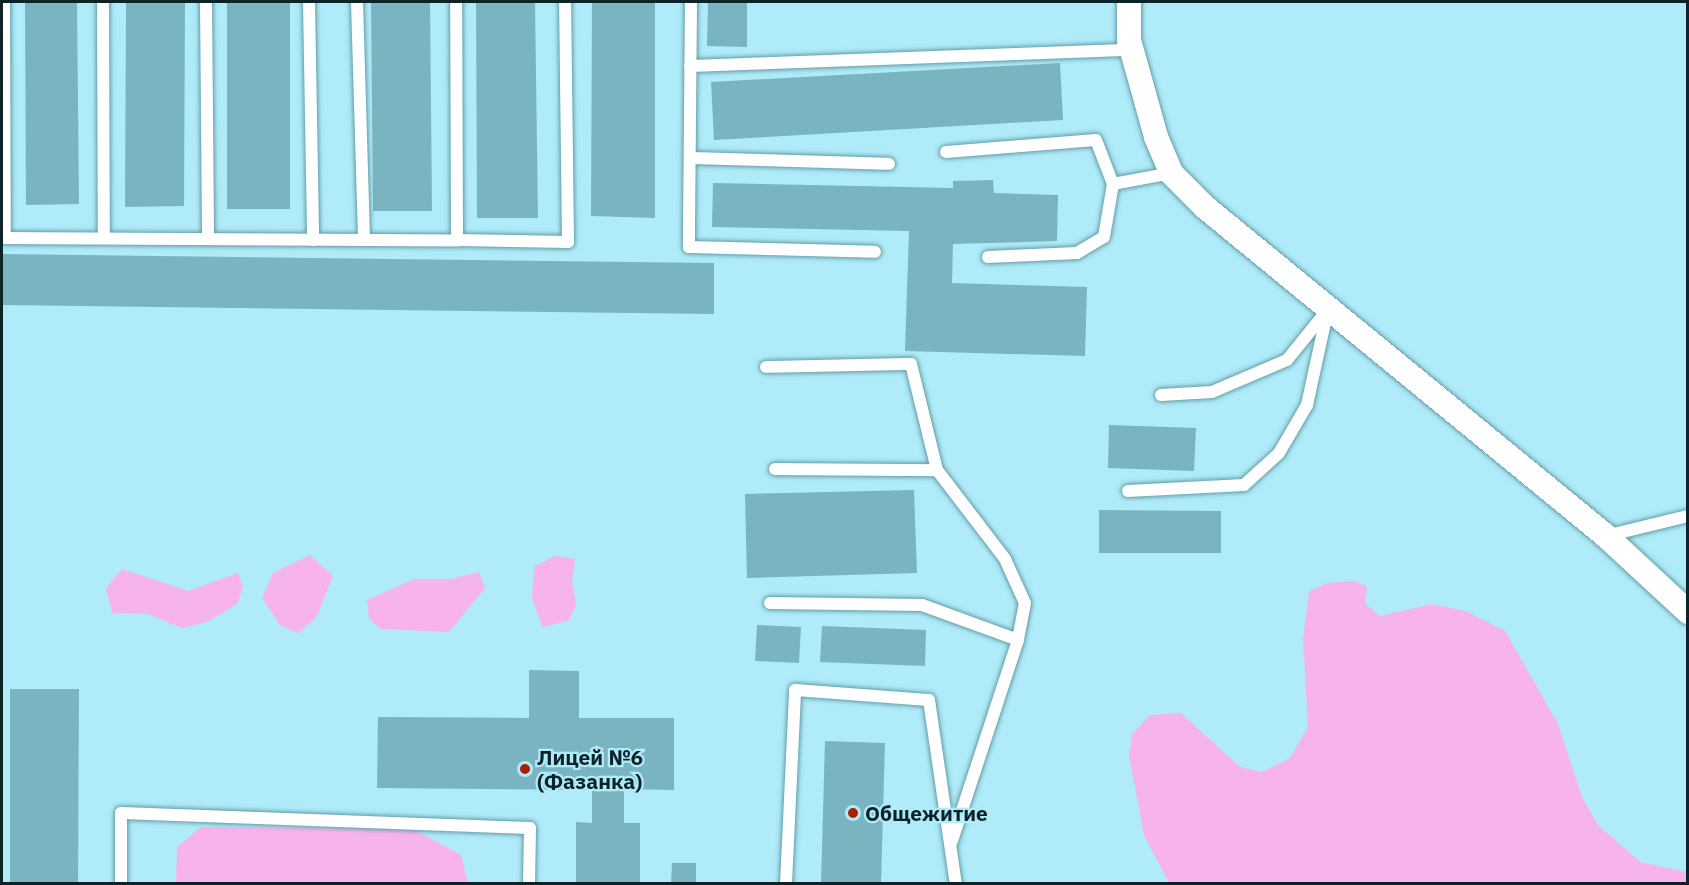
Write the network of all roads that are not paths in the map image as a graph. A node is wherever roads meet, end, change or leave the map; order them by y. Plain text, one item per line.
1 (4, 2) edge
2 (103, 2) edge
3 (206, 2) edge
4 (309, 2) edge
5 (357, 2) edge
6 (456, 2) edge
7 (565, 2) edge
8 (691, 2) edge
9 (1129, 2) edge
10 (1132, 50) junction
11 (690, 66) junction
12 (946, 152) dead end
13 (690, 158) junction
14 (889, 164) dead end
15 (1171, 173) junction
16 (1113, 184) junction
17 (3, 238) edge
18 (104, 238) junction
19 (208, 239) junction
20 (313, 240) junction
21 (363, 240) junction
22 (457, 240) junction
23 (875, 252) dead end
24 (988, 257) dead end
25 (1328, 309) junction
26 (766, 367) dead end
27 (1161, 395) dead end
28 (775, 470) dead end
29 (937, 470) junction
30 (1128, 491) dead end
31 (1688, 516) edge
32 (1606, 536) junction
33 (770, 603) dead end
34 (1688, 612) edge
35 (1018, 640) junction
36 (951, 845) junction
37 (121, 884) edge
38 (529, 884) edge
39 (786, 884) edge
40 (956, 884) edge

1 - 17 lane
2 - 18 lane
3 - 19 lane
4 - 20 lane
5 - 21 lane
6 - 22 lane
7 - 22 lane
8 - 11 lane
9 - 10 street
10 - 11 lane
10 - 15 street
11 - 13 lane
12 - 16 lane
13 - 14 lane
13 - 23 lane
15 - 16 lane
15 - 25 street
16 - 24 lane
17 - 18 lane
18 - 19 lane
19 - 20 lane
20 - 21 lane
21 - 22 lane
25 - 27 lane
25 - 30 lane
25 - 32 street
26 - 29 lane
28 - 29 lane
29 - 35 lane
31 - 32 lane
32 - 34 street
33 - 35 lane
35 - 36 lane
36 - 39 lane
36 - 40 lane
37 - 38 lane

